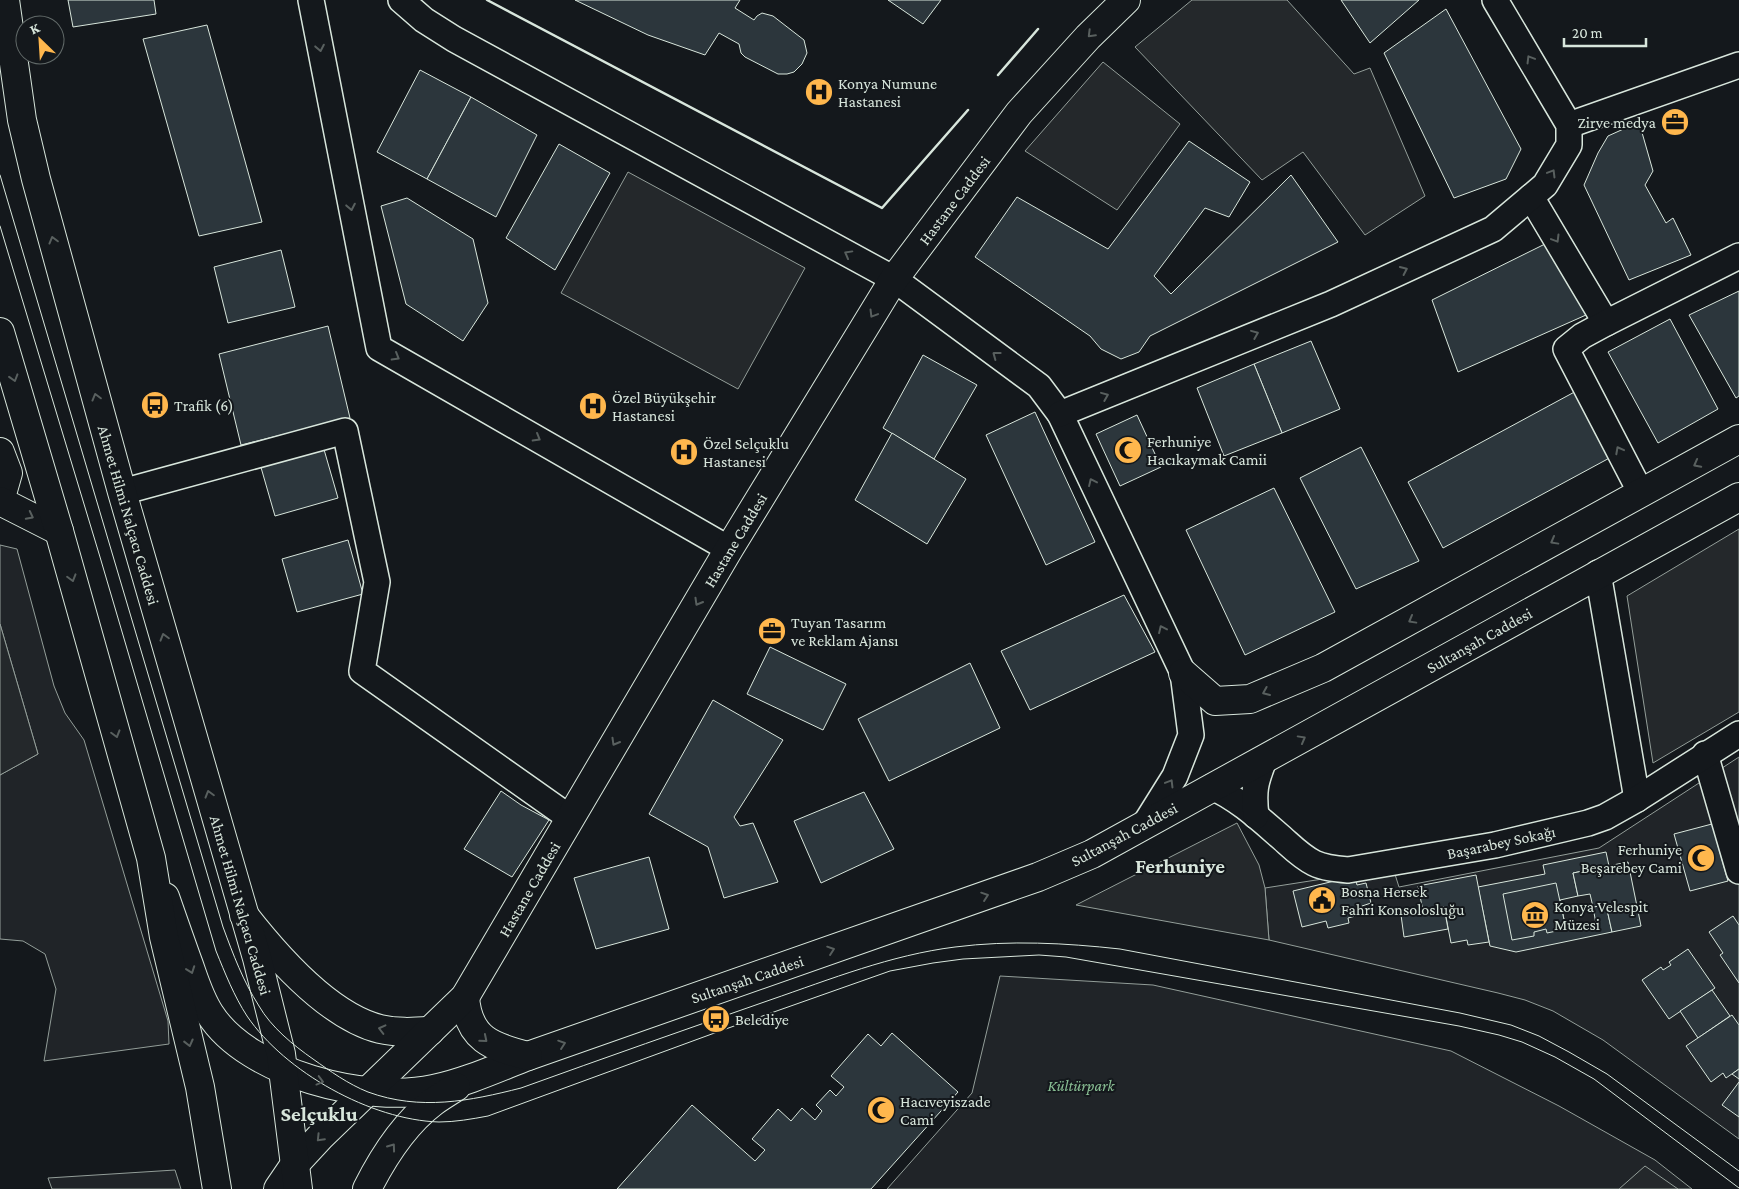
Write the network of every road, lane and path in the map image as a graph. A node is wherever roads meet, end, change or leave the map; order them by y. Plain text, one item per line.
1 (5, 0) edge
2 (311, 0) edge
3 (401, 0) edge
4 (1126, 0) edge
5 (1495, 0) edge
6 (1739, 65) edge
7 (1569, 125) junction
8 (1530, 197) junction
9 (1739, 256) edge
10 (894, 279) junction
11 (1606, 323) junction
12 (0, 333) edge
13 (1060, 414) junction
14 (1739, 439) edge
15 (0, 452) edge
16 (122, 492) junction
17 (1641, 494) junction
18 (1739, 497) edge
19 (0, 501) edge
20 (59, 531) junction
21 (729, 549) junction
22 (1598, 573) junction
23 (1182, 673) junction
24 (1739, 734) edge
25 (1706, 754) junction
26 (1264, 760) junction
27 (1212, 787) junction
28 (1637, 799) junction
29 (1256, 816) junction
30 (570, 818) junction
31 (1145, 824) junction
32 (151, 858) junction
33 (1739, 871) edge
34 (244, 915) junction
35 (465, 998) junction
36 (430, 1031) junction
37 (528, 1056) junction
38 (283, 1070) junction
39 (468, 1080) junction
40 (368, 1092) junction
41 (297, 1176) edge
42 (217, 1189) edge
43 (278, 1189) edge
44 (367, 1189) edge

16 -> 1 street, Ahmet Hilmi Nalçacı Caddesi
2 -> 21 street
10 -> 3 street
4 -> 10 street, Hastane Caddesi
7 -> 5 street
6 - 7 street
8 -> 7 street
8 -> 11 street
13 -> 8 street
9 - 11 street
13 -> 10 street
10 -> 21 street, Hastane Caddesi
17 -> 11 street
12 -> 20 street
23 -> 13 street
14 -> 17 street
15 - 19 street
16 - 30 street
34 -> 16 street, Ahmet Hilmi Nalçacı Caddesi
17 -> 23 street
18 - 22 street, Sultanşah Caddesi
19 -> 20 street
20 -> 32 street
21 -> 30 street, Hastane Caddesi
26 -> 22 street, Sultanşah Caddesi
22 - 28 street
31 -> 23 street
24 - 25 street, Başarabey Sokağı
25 - 28 street, Başarabey Sokağı
25 - 33 street
26 - 27 street, Sultanşah Caddesi
26 - 29 street
27 - 29 street, Başarabey Sokağı
27 - 31 street, Sultanşah Caddesi
28 - 29 street, Başarabey Sokağı
30 - 35 street, Hastane Caddesi
37 -> 31 street, Sultanşah Caddesi
32 -> 38 street
32 -> 42 street
36 -> 34 street
34 - 38 street, Ahmet Hilmi Nalçacı Caddesi
35 - 36 street, Hastane Caddesi
35 -> 37 street
36 - 40 street, Hastane Caddesi
37 - 39 street, Sultanşah Caddesi
38 -> 40 street
38 - 41 street, Ahmet Hilmi Nalçacı Caddesi
39 - 40 street
44 -> 39 street
40 -> 41 street, Hastane Caddesi
41 - 43 street, Hastane Caddesi

